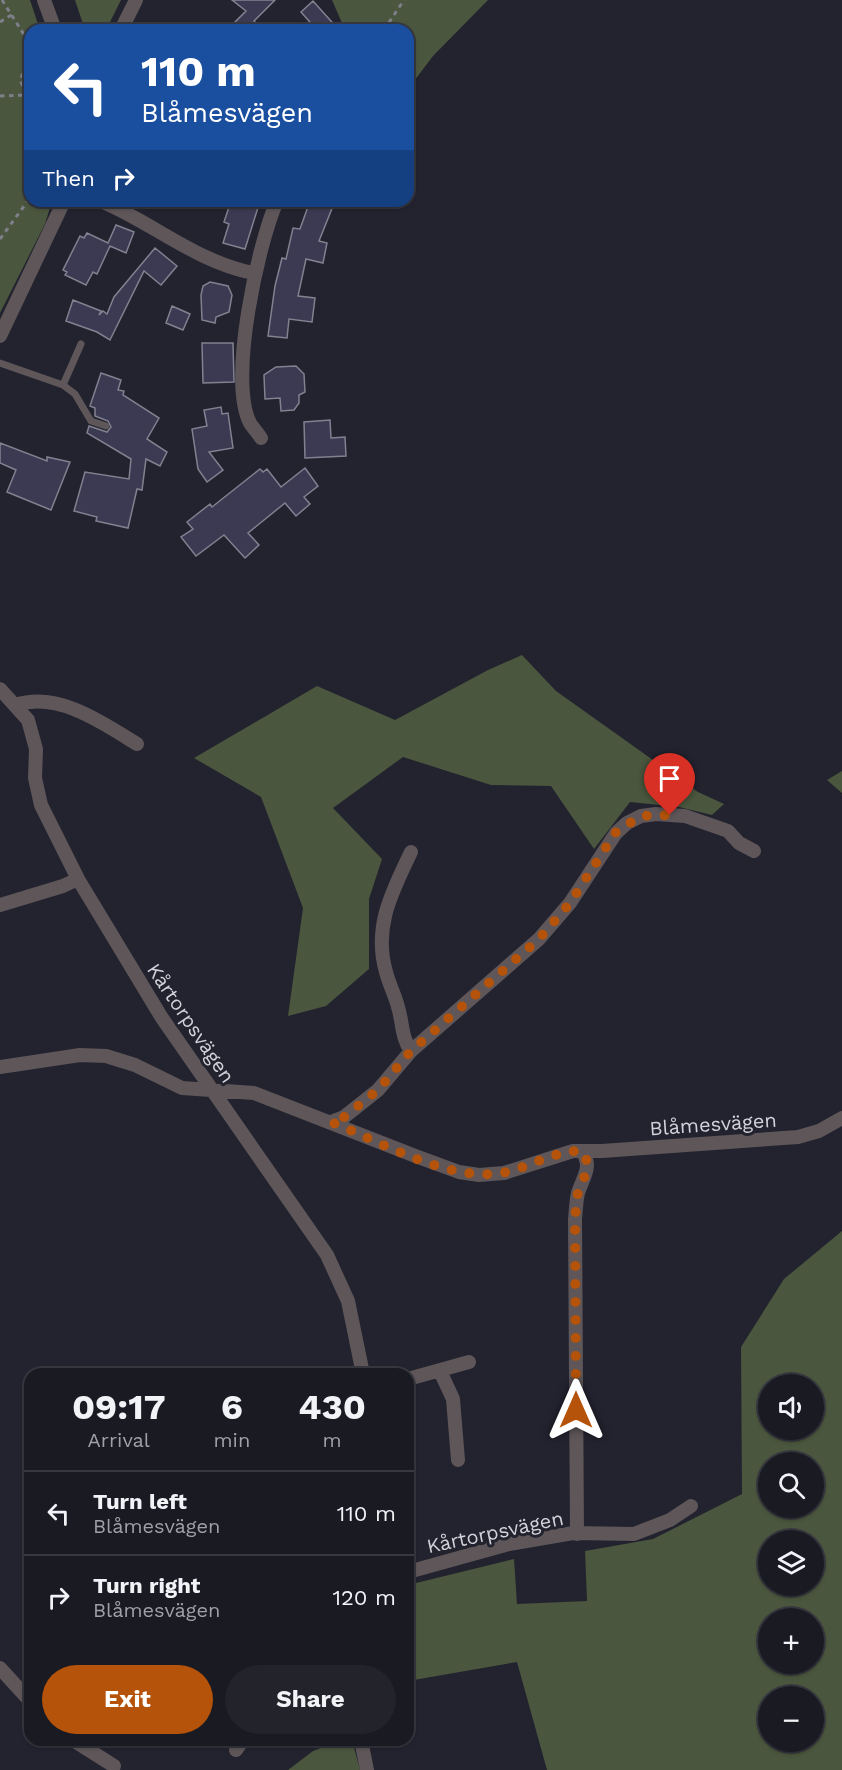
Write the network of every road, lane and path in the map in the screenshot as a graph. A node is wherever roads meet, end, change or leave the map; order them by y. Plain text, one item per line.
1 (2, 0) edge
2 (44, 0) edge
3 (136, 0) edge
4 (404, 0) edge
5 (13, 14) junction
6 (0, 22) edge
7 (53, 24) edge
8 (124, 24) edge
9 (388, 24) edge
10 (24, 33) edge
11 (24, 71) edge
12 (24, 88) edge
13 (24, 94) edge
14 (0, 96) edge
15 (24, 206) edge
16 (61, 207) edge
17 (114, 207) edge
18 (274, 207) edge
19 (0, 239) edge
20 (253, 273) junction
21 (0, 336) edge
22 (81, 344) dead end
23 (0, 363) edge
24 (63, 385) junction
25 (106, 426) dead end
26 (261, 438) dead end
27 (0, 689) edge
28 (16, 705) junction
29 (137, 744) dead end
30 (754, 851) dead end
31 (411, 852) dead end
32 (78, 879) junction
33 (0, 905) edge
34 (411, 1051) junction
35 (0, 1067) edge
36 (212, 1089) junction
37 (842, 1118) edge
38 (331, 1122) junction
39 (582, 1151) junction
40 (469, 1362) dead end
41 (362, 1368) edge
42 (440, 1371) junction
43 (414, 1378) edge
44 (458, 1460) dead end
45 (691, 1506) dead end
46 (577, 1534) junction
47 (414, 1570) edge
48 (0, 1668) edge
49 (24, 1694) edge
50 (82, 1746) edge
51 (362, 1746) edge
52 (114, 1766) dead end
53 (367, 1770) edge

1 - 5 path
2 - 7 street
3 - 8 street
4 - 9 path
5 - 6 path
5 - 10 path
11 - 12 path
13 - 14 path
15 - 19 path
16 - 21 street
17 - 20 street
18 - 20 street
20 - 26 street
22 - 24 lane
23 - 24 lane
24 - 25 lane
27 - 28 street, Kårtorpsvägen
28 - 29 street
28 - 32 street, Kårtorpsvägen
30 - 34 street
31 - 34 street
32 - 33 street
32 - 36 street, Kårtorpsvägen
34 - 38 street
35 - 36 street, Blåmesvägen
36 - 38 street, Blåmesvägen
36 - 41 street, Kårtorpsvägen
37 - 39 street, Blåmesvägen
38 - 39 street, Blåmesvägen
39 - 46 street
40 - 42 street
42 - 43 street
42 - 44 street
45 - 46 street, Kårtorpsvägen
46 - 47 street, Kårtorpsvägen
48 - 49 street
50 - 52 street
51 - 53 street

